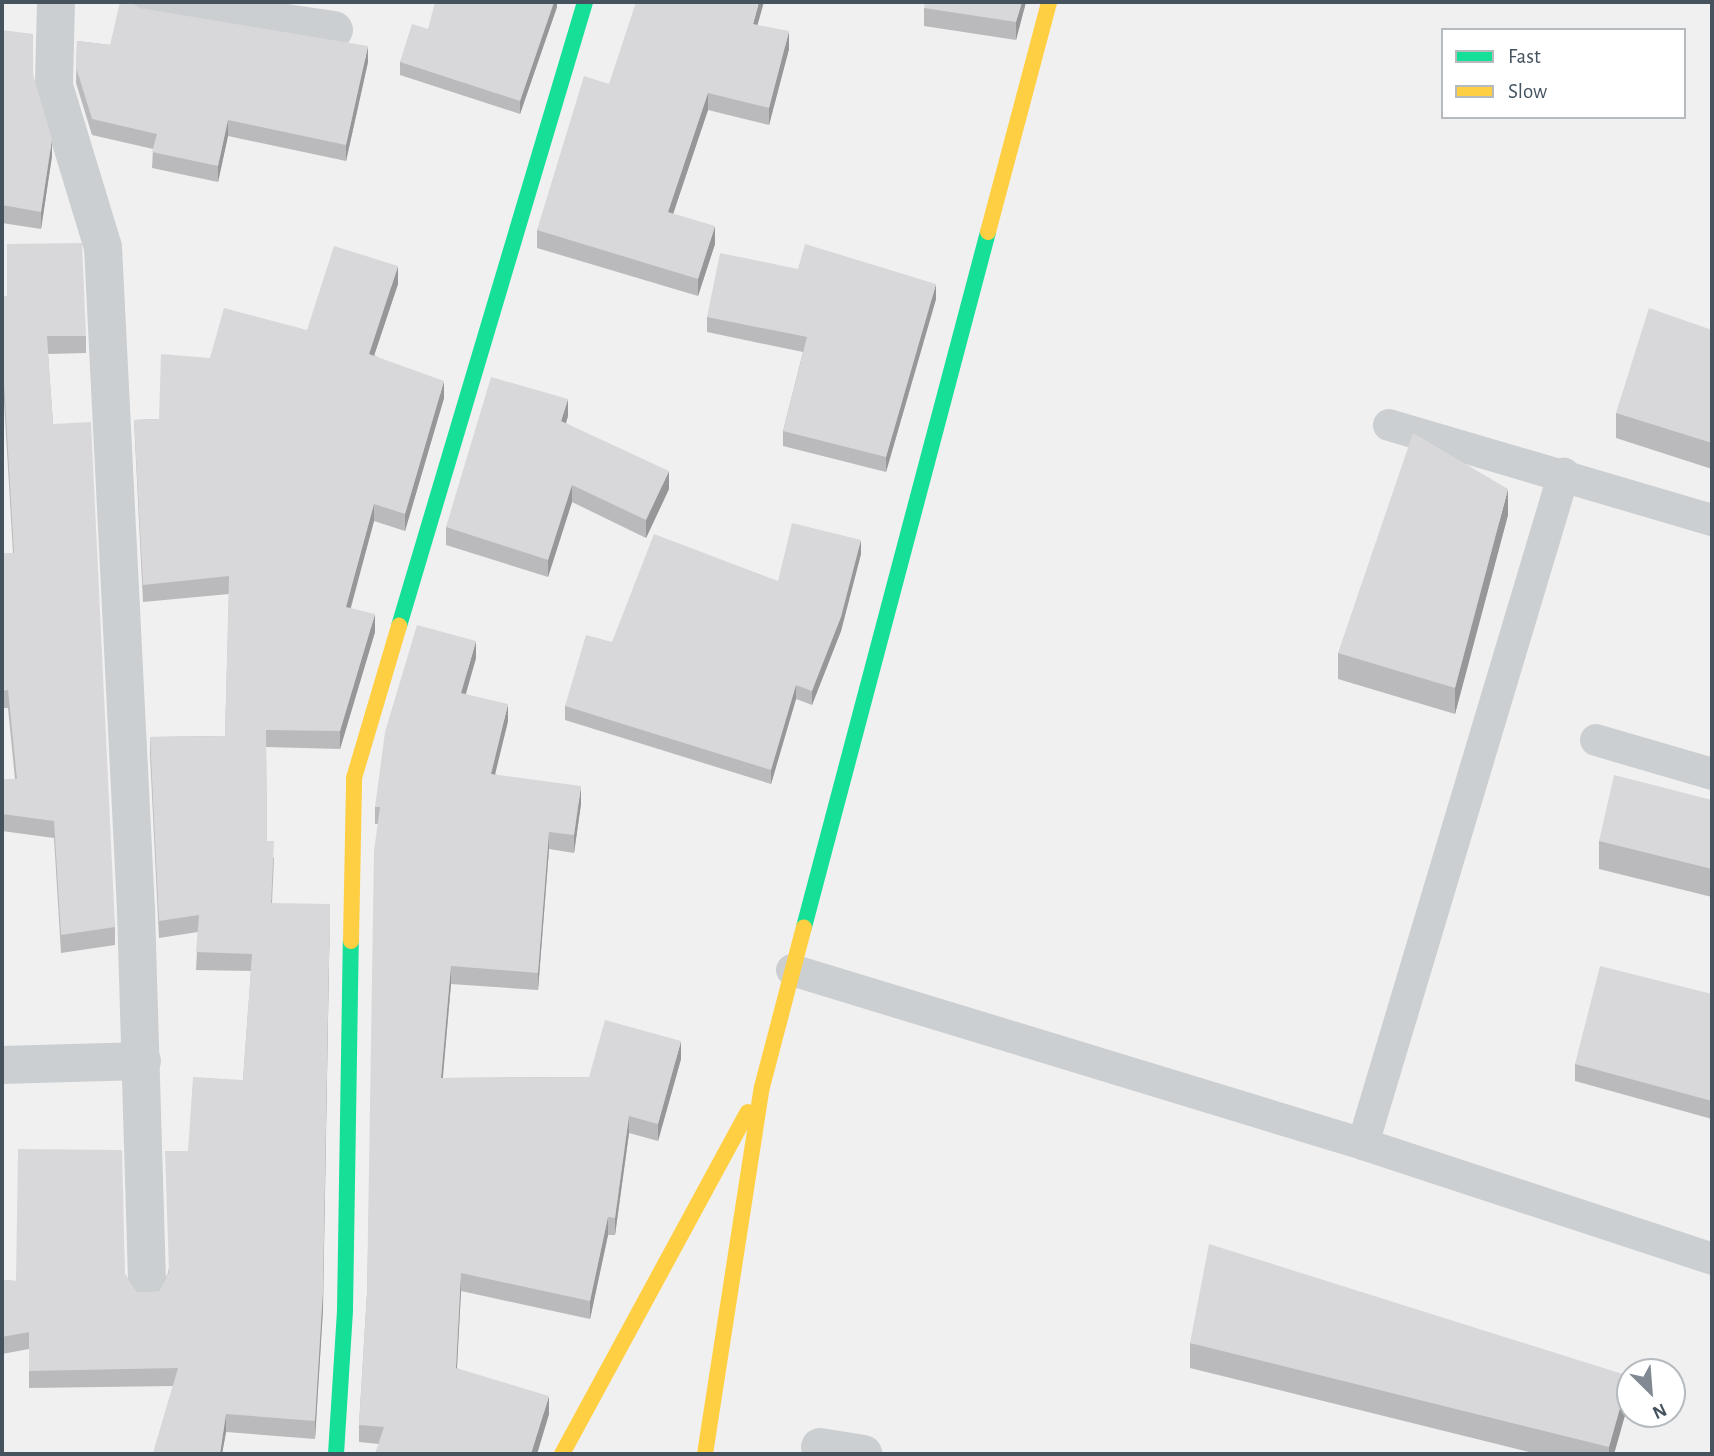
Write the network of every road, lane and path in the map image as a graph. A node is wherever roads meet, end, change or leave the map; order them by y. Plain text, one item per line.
1 (56, 2) edge
2 (142, 2) edge
3 (585, 2) edge
4 (1049, 2) edge
5 (334, 30) dead end
6 (1389, 425) dead end
7 (1564, 473) junction
8 (1712, 520) edge
9 (1596, 740) dead end
10 (1712, 774) edge
11 (792, 970) junction
12 (142, 1061) junction
13 (2, 1065) edge
14 (762, 1087) junction
15 (1363, 1144) junction
16 (1712, 1259) edge
17 (148, 1290) edge
18 (820, 1447) dead end
19 (336, 1454) edge
20 (562, 1454) edge
21 (705, 1454) edge
22 (863, 1454) edge

1 - 12 street
2 - 5 street
3 - 19 street
4 - 11 street
6 - 7 lane
7 - 8 lane
7 - 15 lane
9 - 10 lane
11 - 14 street
11 - 15 lane
12 - 13 street
12 - 17 street
14 - 20 street
14 - 21 street
15 - 16 lane
18 - 22 street

